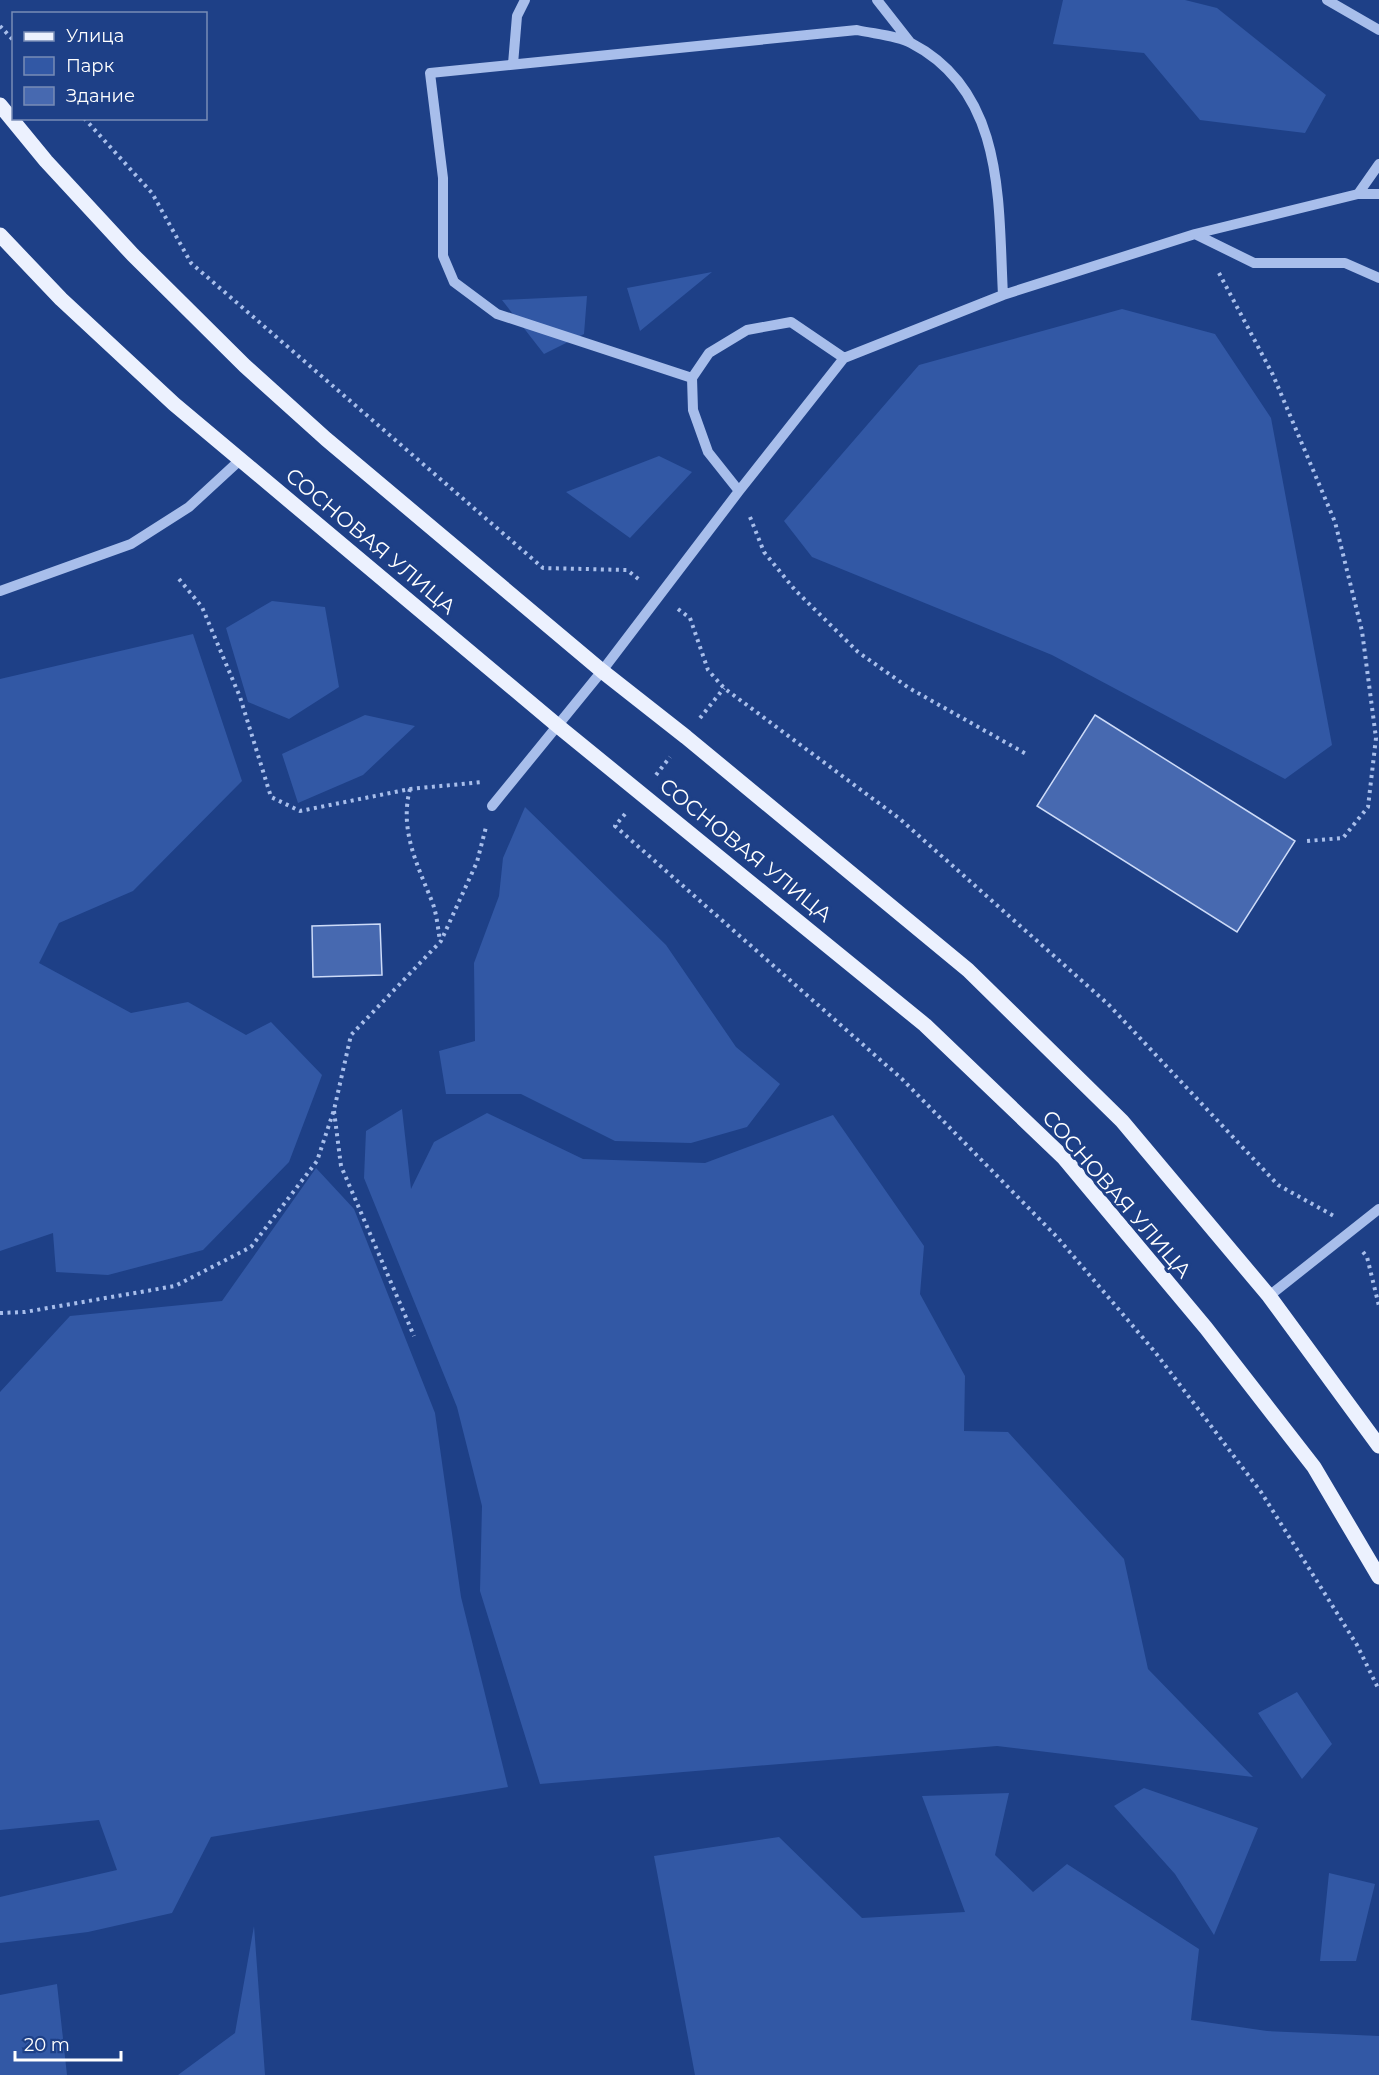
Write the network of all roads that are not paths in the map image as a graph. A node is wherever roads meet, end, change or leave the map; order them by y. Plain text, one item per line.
1 (525, 0) edge
2 (877, 0) edge
3 (1327, 0) edge
4 (1379, 30) edge
5 (910, 42) junction
6 (513, 64) junction
7 (0, 105) edge
8 (12, 120) edge
9 (12, 120) edge
10 (1379, 164) edge
11 (1358, 194) junction
12 (1379, 194) edge
13 (1195, 234) junction
14 (0, 235) edge
15 (1379, 278) edge
16 (1003, 295) junction
17 (844, 358) junction
18 (692, 378) junction
19 (240, 460) junction
20 (739, 491) junction
21 (0, 591) edge
22 (602, 671) junction
23 (558, 726) junction
24 (492, 806) road end
25 (1379, 1209) edge
26 (1269, 1296) junction
27 (1379, 1446) edge
28 (1379, 1577) edge

1 - 6 lane
2 - 5 lane
3 - 4 lane
5 - 6 lane
5 - 16 lane
6 - 18 lane
7 - 9 main road
8 - 22 main road
10 - 11 lane
11 - 12 lane
11 - 13 lane
13 - 15 lane
13 - 16 lane
14 - 19 main road, СОСНОВАЯ УЛИЦА
16 - 17 lane
17 - 18 lane
17 - 20 lane
18 - 20 lane
19 - 21 lane
19 - 23 main road, СОСНОВАЯ УЛИЦА
20 - 22 lane
22 - 23 lane
22 - 26 main road
23 - 24 lane
23 - 28 main road, СОСНОВАЯ УЛИЦА
25 - 26 lane
26 - 27 main road

